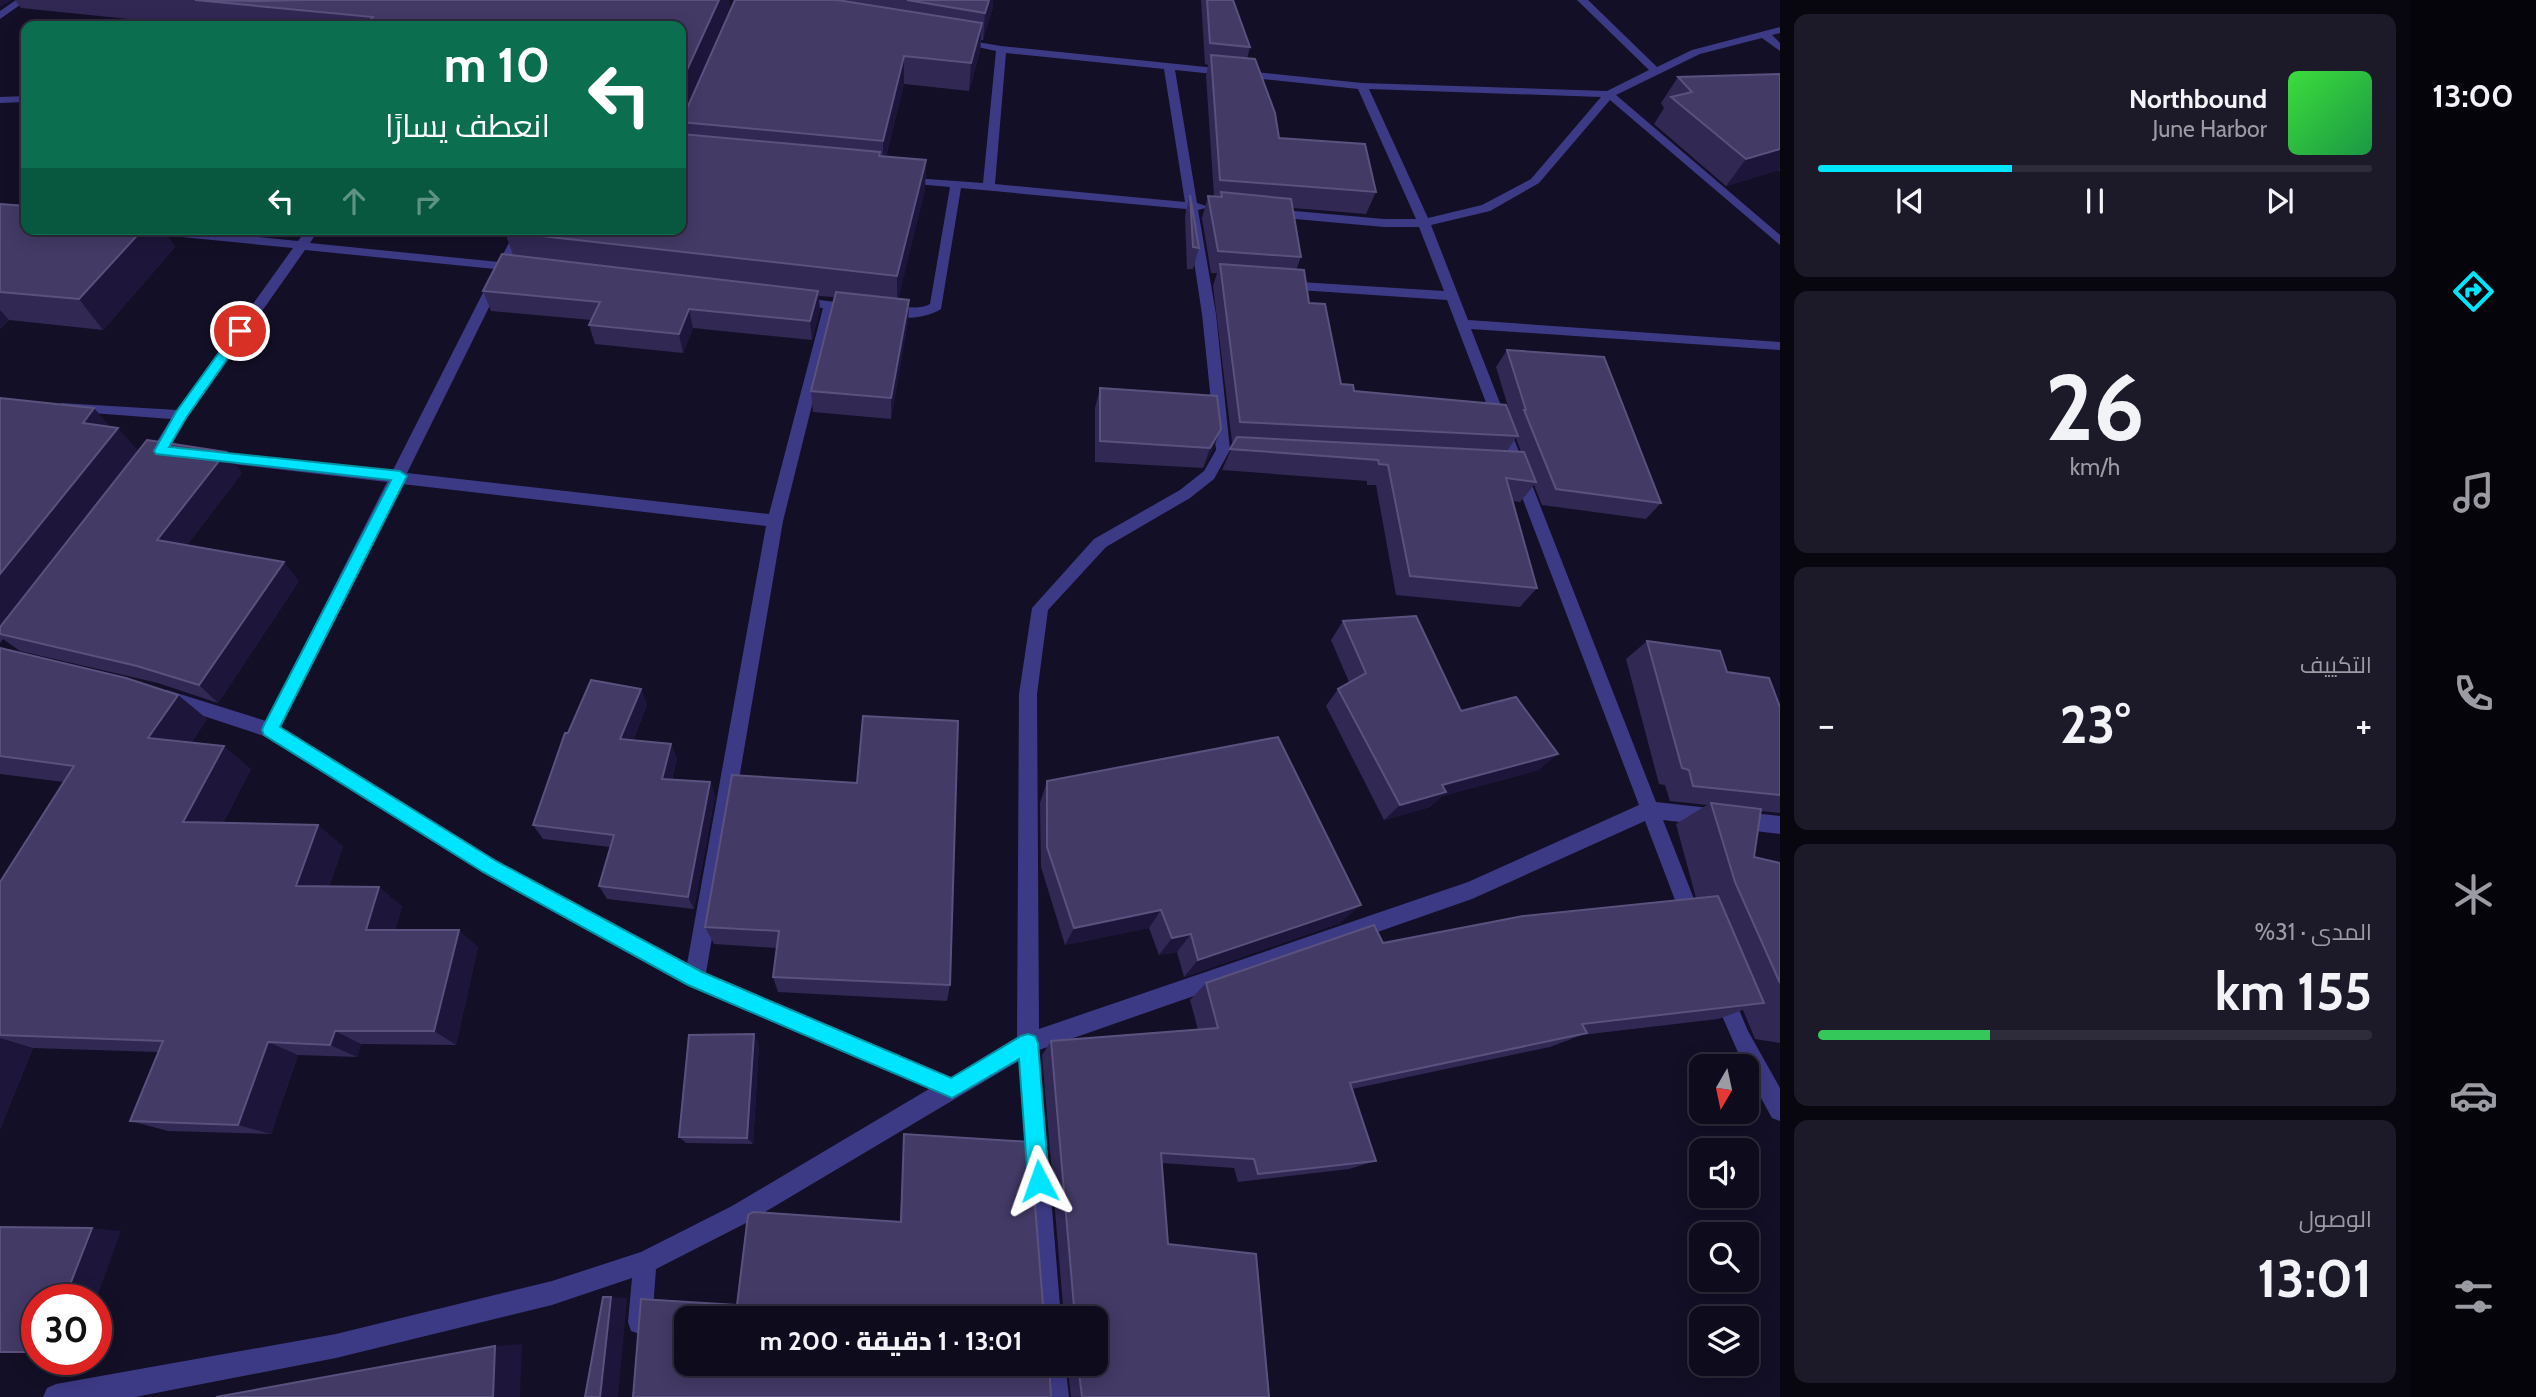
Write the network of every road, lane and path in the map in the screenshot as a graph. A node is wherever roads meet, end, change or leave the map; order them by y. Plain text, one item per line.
1 (1582, 0) edge
2 (21, 1) edge
3 (34, 3) dead end
4 (0, 16) edge
5 (1780, 30) edge
6 (1763, 33) junction
7 (949, 40) edge
8 (1780, 48) edge
9 (1002, 49) junction
10 (1169, 66) junction
11 (1655, 70) junction
12 (1362, 86) junction
13 (1609, 94) junction
14 (21, 99) edge
15 (0, 100) edge
16 (887, 177) edge
17 (956, 184) junction
18 (989, 187) junction
19 (1192, 205) junction
20 (1218, 208) edge
21 (1259, 212) edge
22 (1424, 223) junction
23 (193, 235) edge
24 (309, 235) edge
25 (519, 235) edge
26 (1780, 241) edge
27 (300, 247) junction
28 (504, 266) junction
29 (531, 270) edge
30 (1272, 284) edge
31 (1451, 296) junction
32 (776, 299) edge
33 (869, 309) edge
34 (1464, 324) junction
35 (1780, 346) edge
36 (56, 405) edge
37 (181, 415) junction
38 (174, 452) junction
39 (144, 472) edge
40 (400, 476) junction
41 (775, 521) junction
42 (144, 690) edge
43 (270, 730) junction
44 (1648, 810) junction
45 (1780, 825) edge
46 (1699, 937) edge
47 (1714, 975) edge
48 (695, 979) junction
49 (1028, 1043) junction
50 (952, 1088) junction
51 (1780, 1110) edge
52 (645, 1262) junction
53 (1048, 1306) edge
54 (638, 1343) edge
55 (1054, 1376) edge
56 (56, 1397) edge
57 (1056, 1397) edge

1 - 11 street
2 - 3 street
2 - 4 street
5 - 6 street
6 - 8 street
6 - 11 street
7 - 9 street
9 - 10 street
9 - 18 street
10 - 12 street
10 - 19 street
11 - 13 street
12 - 13 street
12 - 22 street
13 - 22 street
13 - 26 street
14 - 15 street
16 - 17 street
17 - 18 street
17 - 33 street
18 - 19 street
19 - 20 street
19 - 49 street
21 - 22 street
22 - 31 street
23 - 27 street
24 - 27 street
25 - 28 street
27 - 28 street
27 - 37 street
28 - 29 street
28 - 40 street
30 - 31 street
31 - 34 street
32 - 41 street
34 - 35 street
34 - 44 street
36 - 37 street
37 - 38 street
38 - 39 street
38 - 40 street
40 - 41 street
40 - 43 street
41 - 48 street
42 - 43 street
43 - 48 street
44 - 45 street
44 - 46 street
44 - 49 street
47 - 51 street
48 - 50 street
49 - 50 street
49 - 53 street
50 - 52 street
52 - 54 street
52 - 56 street
55 - 57 street

